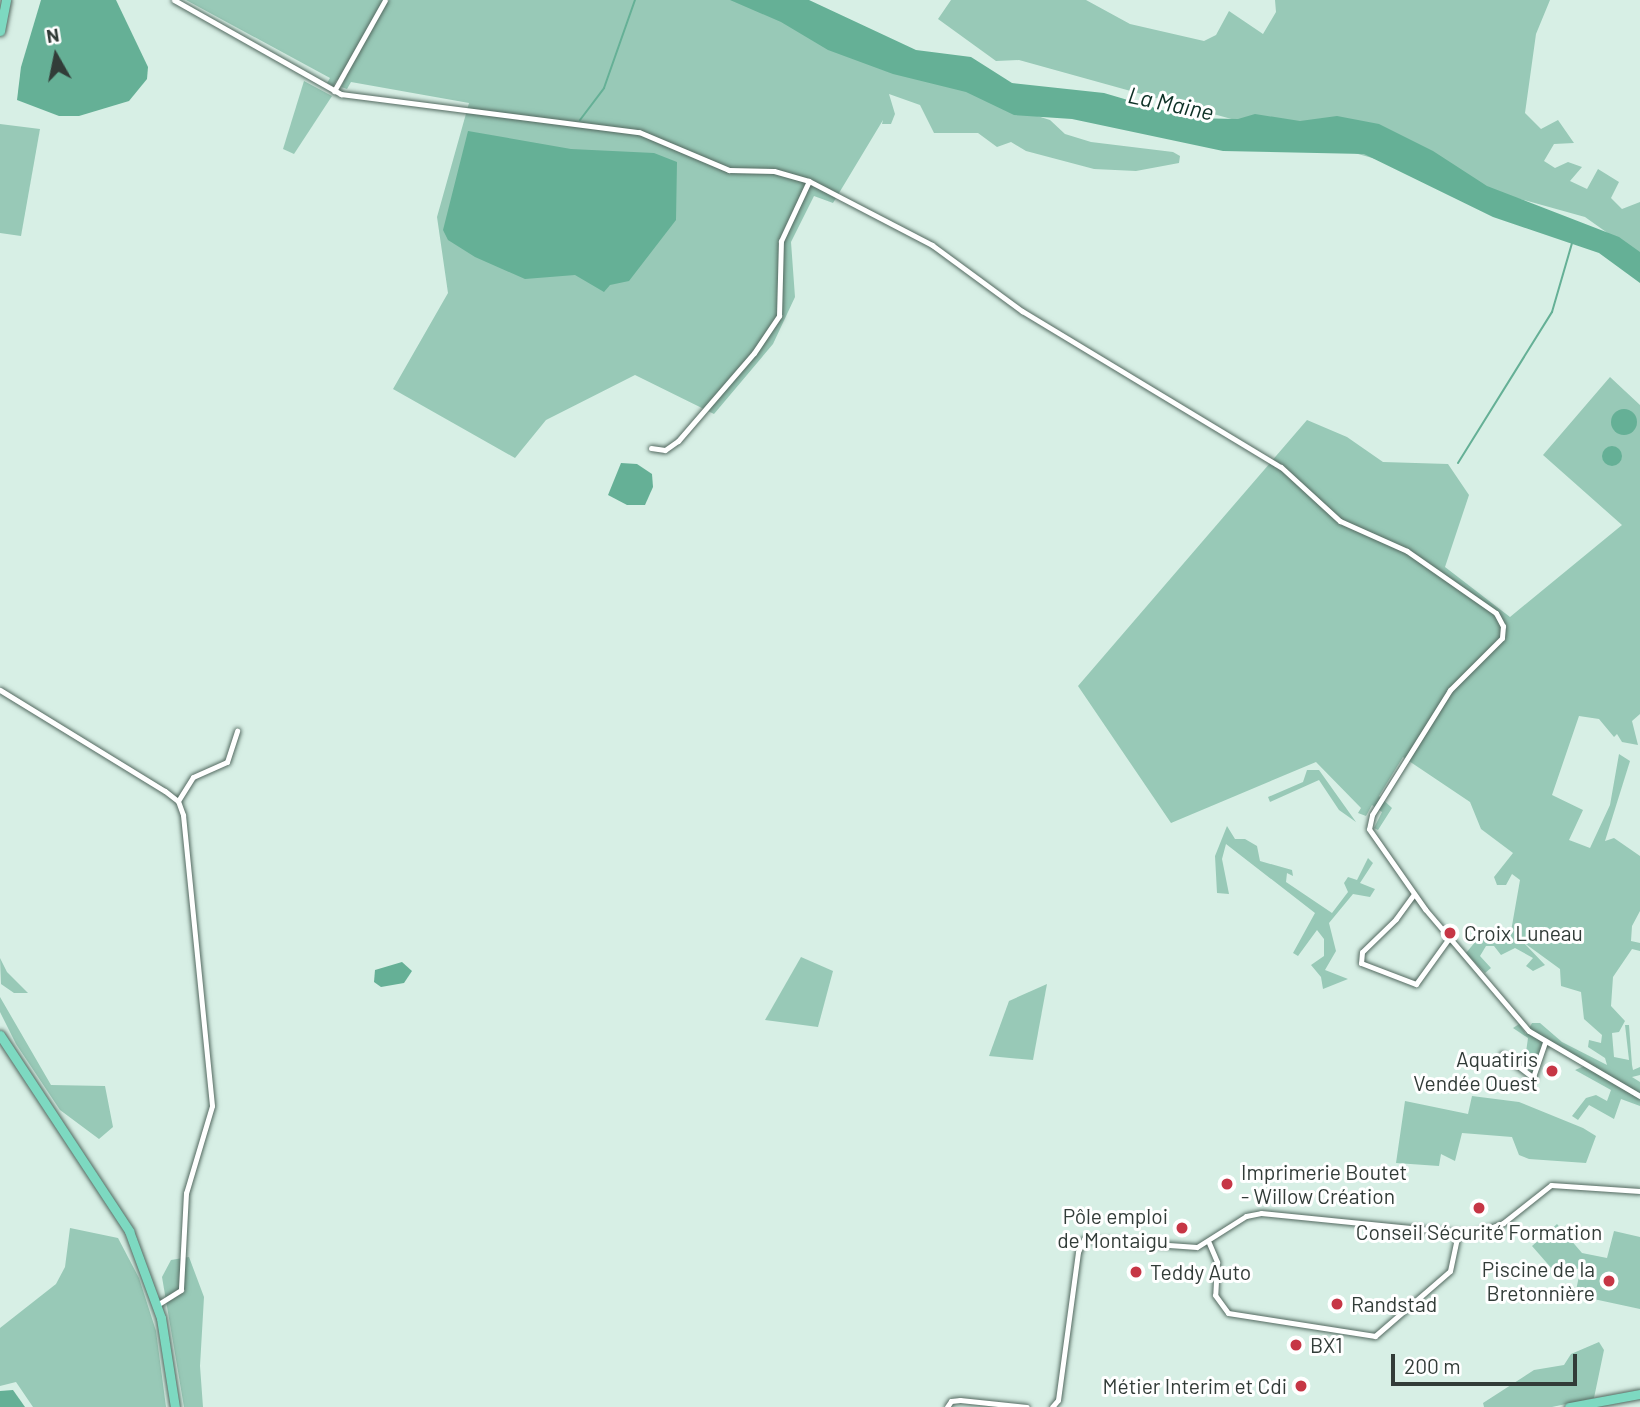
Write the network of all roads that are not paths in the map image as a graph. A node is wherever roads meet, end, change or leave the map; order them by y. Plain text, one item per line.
1 (6, 0) edge
2 (174, 0) edge
3 (385, 0) edge
4 (0, 31) edge
5 (334, 91) junction
6 (809, 181) junction
7 (651, 448) dead end
8 (0, 690) edge
9 (237, 732) dead end
10 (178, 801) junction
11 (1414, 894) junction
12 (1449, 938) junction
13 (0, 1035) edge
14 (1545, 1042) junction
15 (1502, 1054) dead end
16 (1640, 1096) edge
17 (1640, 1191) edge
18 (1458, 1233) junction
19 (1209, 1243) junction
20 (157, 1305) junction
21 (1640, 1395) edge
22 (960, 1404) edge
23 (1601, 1404) edge
24 (175, 1407) edge
25 (947, 1407) edge
26 (1027, 1407) edge
27 (1052, 1407) edge
28 (1569, 1407) edge
29 (1590, 1407) edge

1 - 4 main road
2 - 5 street
3 - 5 street
5 - 6 street
6 - 7 street
6 - 11 street
8 - 10 street
9 - 10 street
10 - 20 street
11 - 12 street
11 - 12 street
12 - 14 street
13 - 20 main road
14 - 15 street
14 - 16 street
17 - 18 street
18 - 19 street
18 - 19 street
19 - 27 street
20 - 24 main road
21 - 23 main road
22 - 25 street
22 - 26 street
23 - 28 main road
23 - 29 main road

